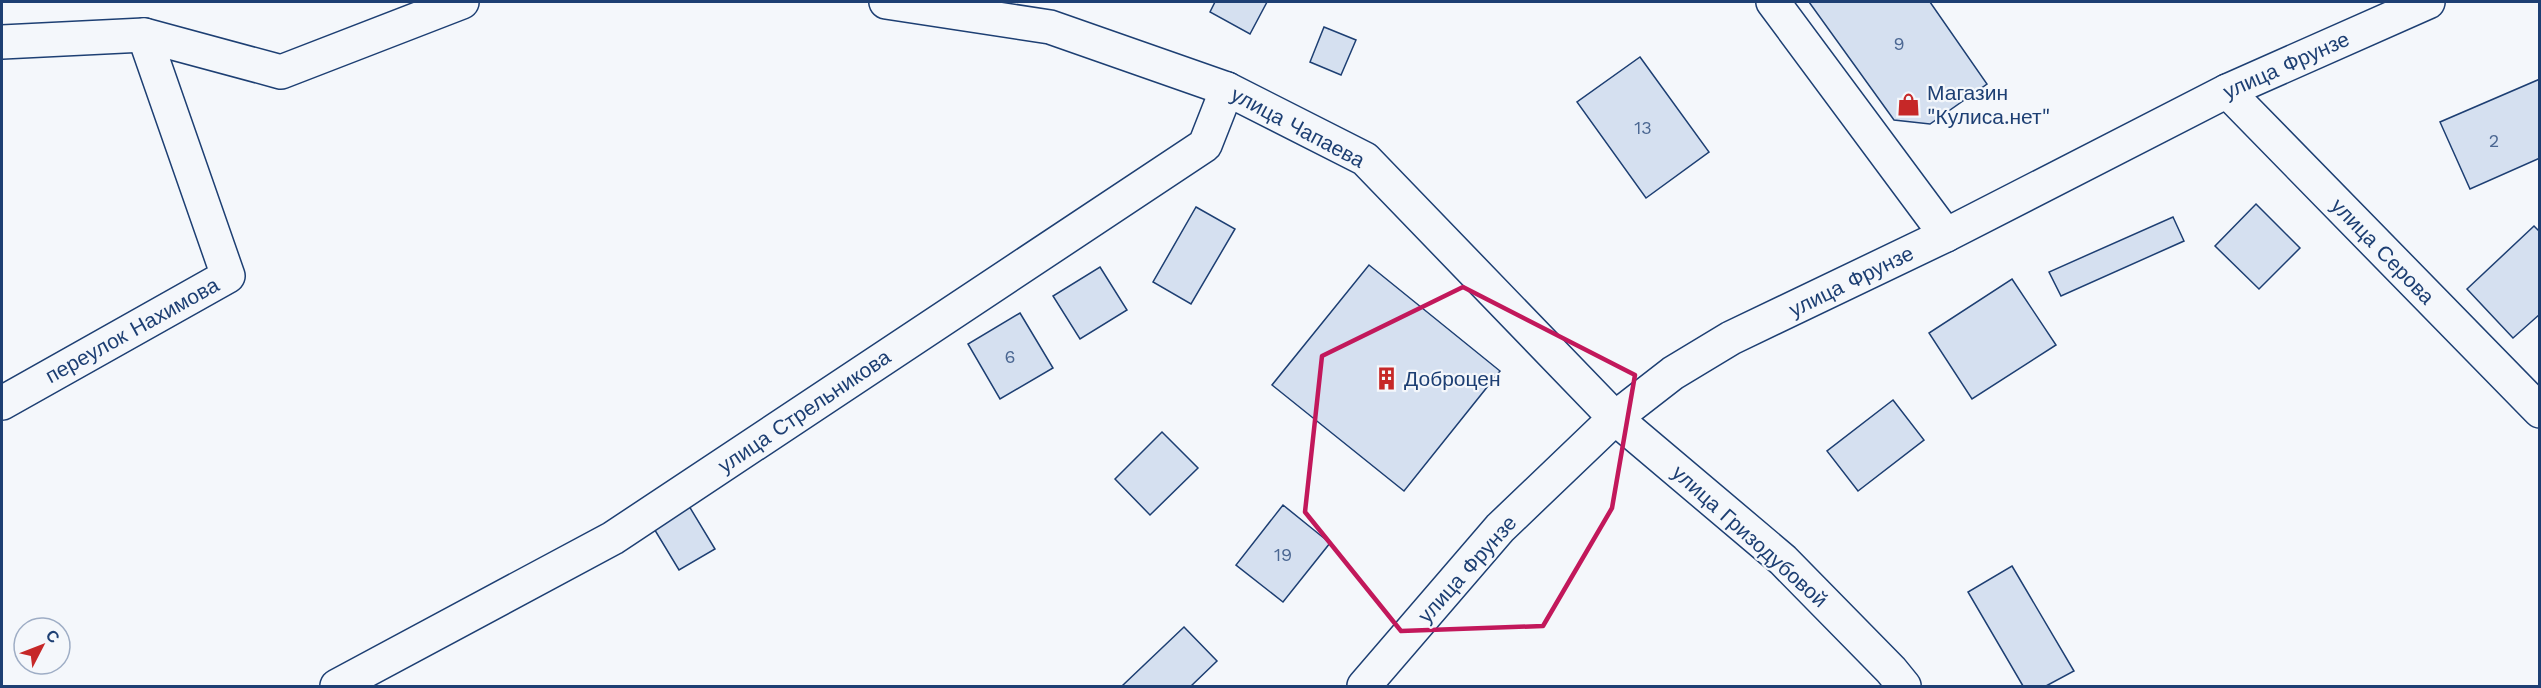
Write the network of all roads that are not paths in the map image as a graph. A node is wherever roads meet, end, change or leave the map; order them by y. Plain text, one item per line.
1 (462, 2) edge
2 (886, 2) edge
3 (1773, 2) edge
4 (2428, 2) edge
5 (2384, 10) edge
6 (144, 36) junction
7 (2, 42) edge
8 (1227, 89) junction
9 (2227, 91) junction
10 (1946, 235) junction
11 (2, 403) edge
12 (2540, 411) edge
13 (1616, 418) junction
14 (338, 687) edge
15 (1364, 687) edge
16 (1904, 687) edge

1 - 6 street
2 - 8 street, улица Чапаева
3 - 10 street
4 - 5 street, улица Фрунзе
5 - 9 street, улица Фрунзе
6 - 7 street
6 - 11 street, переулок Нахимова
8 - 13 street, улица Чапаева
8 - 14 street, улица Стрельникова
9 - 10 street, улица Фрунзе
9 - 12 street, улица Серова
10 - 13 street, улица Фрунзе
13 - 15 street, улица Фрунзе
13 - 16 street, улица Гризодубовой

